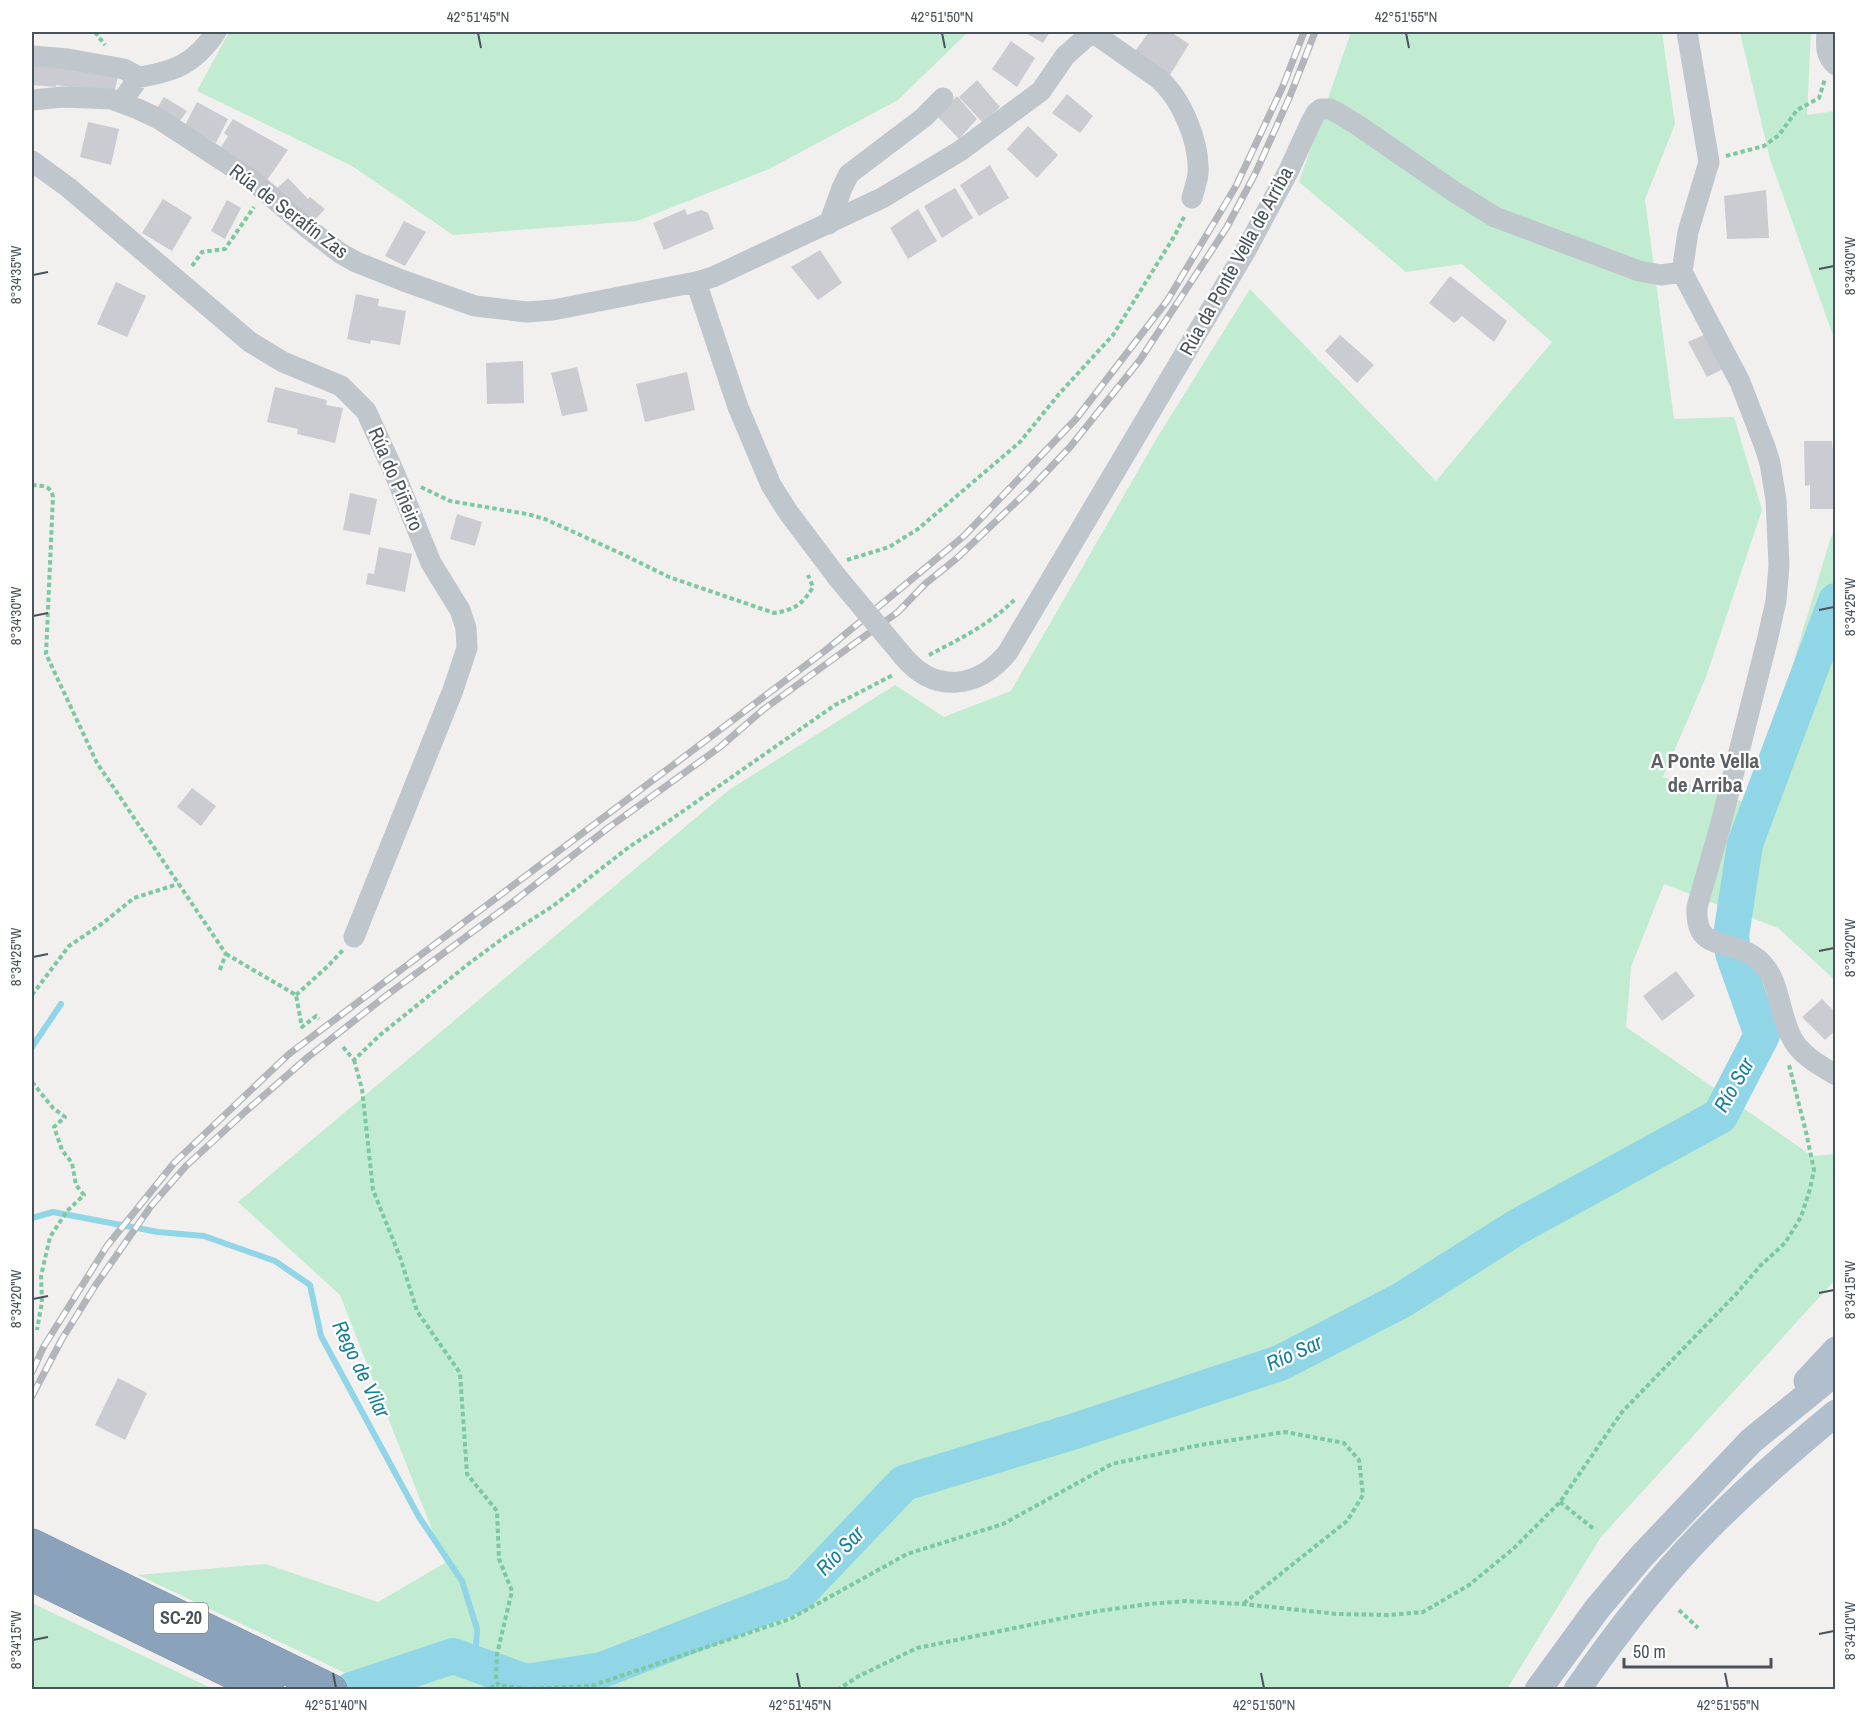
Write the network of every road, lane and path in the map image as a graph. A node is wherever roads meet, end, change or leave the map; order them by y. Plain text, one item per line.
1 (216, 32) edge
2 (1092, 32) edge
3 (1687, 32) edge
4 (1827, 32) edge
5 (32, 56) edge
6 (1833, 63) edge
7 (135, 78) junction
8 (943, 98) dead end
9 (32, 100) edge
10 (122, 101) junction
11 (32, 161) edge
12 (1709, 162) junction
13 (265, 191) junction
14 (1192, 198) joint
15 (829, 224) junction
16 (166, 271) junction
17 (1682, 272) junction
18 (696, 282) junction
19 (394, 472) junction
20 (32, 485) edge
21 (803, 568) dead end
22 (832, 571) junction
23 (1019, 594) dead end
24 (906, 660) junction
25 (178, 884) junction
26 (354, 937) joint
27 (226, 954) junction
28 (219, 972) dead end
29 (32, 995) edge
30 (296, 995) junction
31 (319, 1019) dead end
32 (1794, 1042) junction
33 (343, 1047) dead end
34 (354, 1060) junction
35 (1836, 1075) edge
36 (32, 1082) edge
37 (37, 1330) dead end
38 (1836, 1350) edge
39 (1836, 1372) edge
40 (1836, 1413) edge
41 (1836, 1426) edge
42 (1751, 1441) junction
43 (1790, 1451) junction
44 (1560, 1502) junction
45 (1594, 1529) dead end
46 (32, 1545) edge
47 (32, 1575) edge
48 (1243, 1604) junction
49 (1679, 1610) dead end
50 (1698, 1628) dead end
51 (498, 1685) junction
52 (268, 1689) edge
53 (331, 1689) edge
54 (483, 1689) edge
55 (837, 1689) edge
56 (1538, 1689) edge
57 (1577, 1689) edge

1 - 7 street
2 - 14 street
2 - 15 street, Rúa de Serafín Zas
3 - 12 street
4 - 6 street
5 - 7 street
6 - 12 path
7 - 10 street
8 - 15 street
9 - 10 street, Rúa de Serafín Zas
10 - 13 street, Rúa de Serafín Zas
11 - 16 street, Rúa do Piñeiro
12 - 17 street
13 - 16 path
13 - 18 street, Rúa de Serafín Zas
14 - 22 path
15 - 18 street, Rúa de Serafín Zas
16 - 19 street, Rúa do Piñeiro
17 - 24 street, Rúa da Ponte Vella de Arriba
17 - 32 street
18 - 22 street
19 - 21 path
19 - 26 street, Rúa do Piñeiro
20 - 25 path
22 - 24 street, bridge
23 - 24 path
24 - 34 path
25 - 27 path
25 - 29 path
26 - 30 path
27 - 28 path
27 - 30 path
30 - 31 path
32 - 35 street
32 - 44 path
33 - 34 path
34 - 51 path
36 - 37 path
38 - 42 main road
39 - 42 main road
40 - 43 main road
41 - 43 main road
42 - 56 main road
43 - 57 main road
44 - 45 path
44 - 48 path
46 - 53 highway, SC-20
47 - 52 highway, SC-20
48 - 51 path
48 - 55 path
49 - 50 path
51 - 54 path

